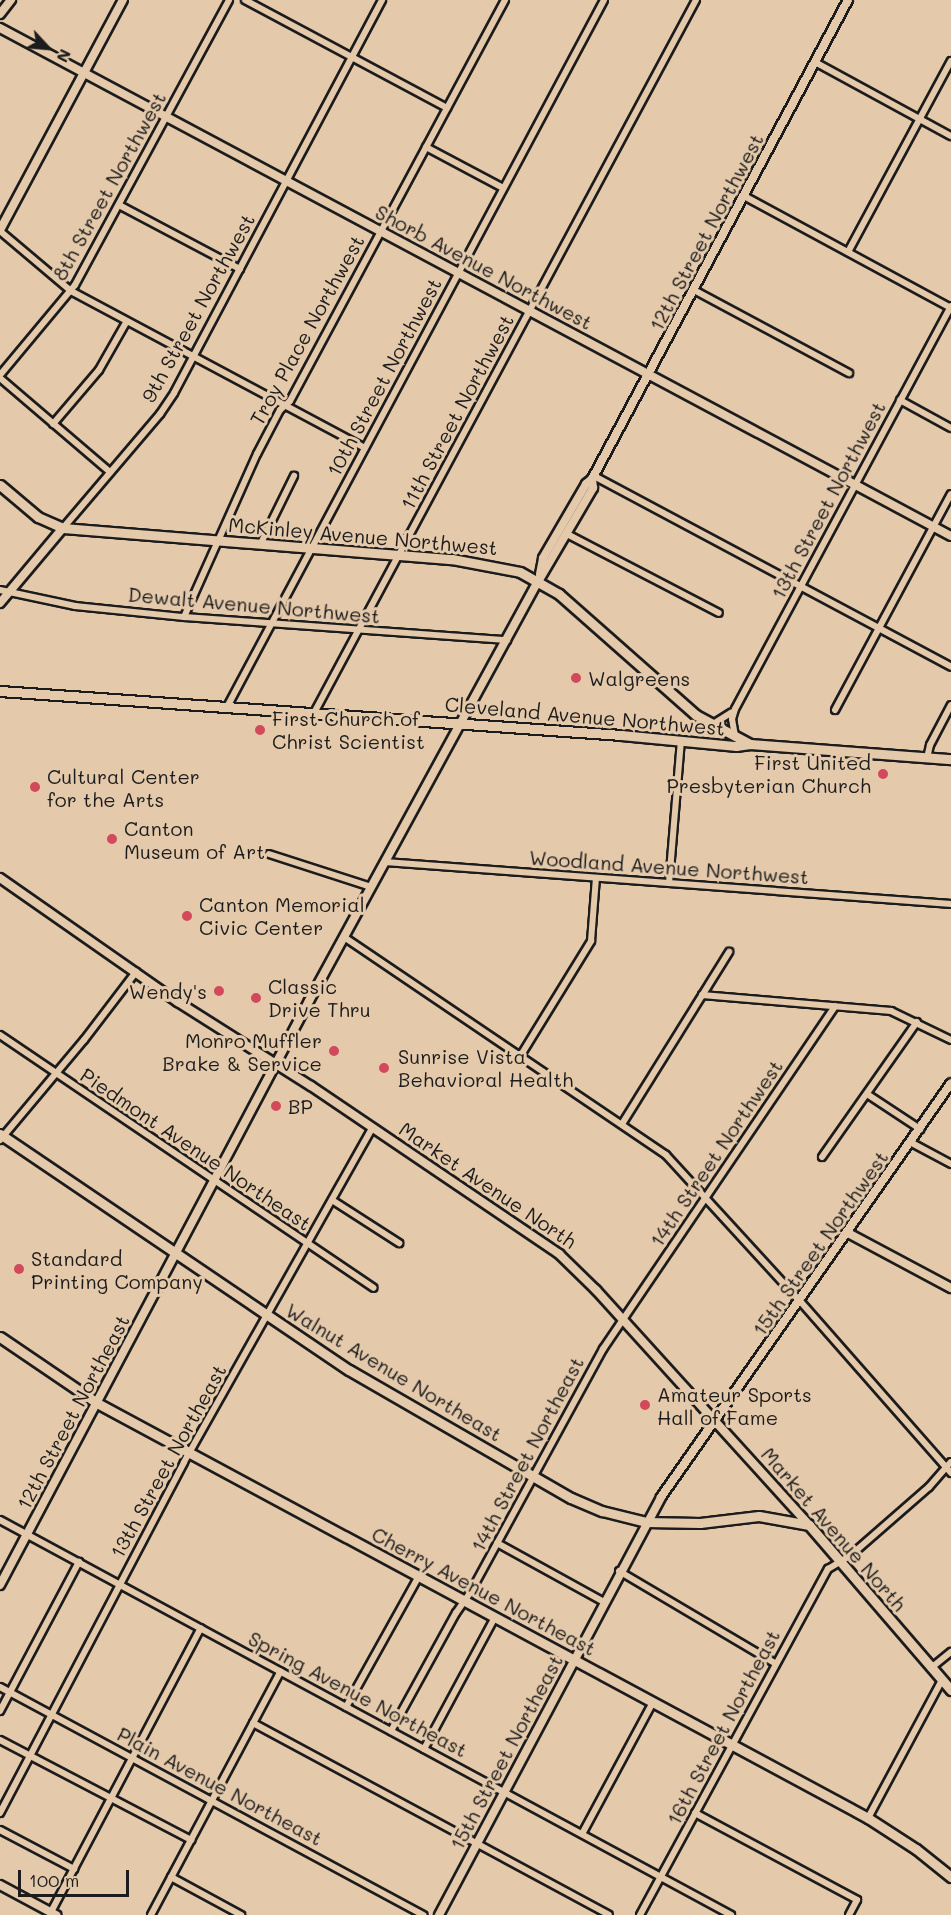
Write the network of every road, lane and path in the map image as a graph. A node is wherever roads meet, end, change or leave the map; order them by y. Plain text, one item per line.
1 (10, 0) edge
2 (123, 0) edge
3 (229, 0) edge
4 (245, 0) edge
5 (382, 0) edge
6 (505, 0) edge
7 (604, 0) edge
8 (696, 0) edge
9 (848, 0) edge
10 (0, 14) edge
11 (0, 28) edge
12 (352, 57) junction
13 (951, 61) edge
14 (815, 62) junction
15 (84, 72) junction
16 (447, 108) junction
17 (167, 116) junction
18 (920, 119) junction
19 (951, 136) edge
20 (426, 147) junction
21 (287, 180) junction
22 (503, 188) junction
23 (744, 196) junction
24 (119, 205) junction
25 (0, 230) edge
26 (381, 231) junction
27 (848, 252) junction
28 (240, 269) junction
29 (458, 272) junction
30 (694, 290) junction
31 (71, 291) junction
32 (951, 307) edge
33 (530, 311) junction
34 (127, 321) junction
35 (193, 357) junction
36 (649, 373) junction
37 (849, 373) dead end
38 (0, 376) edge
39 (900, 400) junction
40 (285, 406) junction
41 (53, 424) junction
42 (951, 428) edge
43 (365, 447) junction
44 (110, 472) junction
45 (294, 476) dead end
46 (593, 478) junction
47 (0, 485) edge
48 (854, 485) junction
49 (951, 494) edge
50 (933, 527) junction
51 (63, 528) junction
52 (567, 534) junction
53 (951, 536) edge
54 (218, 540) junction
55 (261, 543) junction
56 (312, 548) junction
57 (399, 555) junction
58 (538, 580) junction
59 (800, 587) junction
60 (0, 590) edge
61 (9, 592) junction
62 (0, 603) edge
63 (719, 614) dead end
64 (184, 617) junction
65 (271, 624) junction
66 (879, 629) junction
67 (359, 630) junction
68 (507, 640) junction
69 (951, 667) edge
70 (0, 691) edge
71 (951, 705) edge
72 (227, 707) junction
73 (735, 710) junction
74 (835, 710) dead end
75 (314, 713) junction
76 (460, 723) junction
77 (711, 725) junction
78 (735, 736) junction
79 (681, 741) junction
80 (750, 744) junction
81 (927, 758) junction
82 (951, 759) edge
83 (269, 854) dead end
84 (385, 862) junction
85 (0, 878) edge
86 (596, 878) junction
87 (669, 883) junction
88 (372, 887) junction
89 (951, 904) edge
90 (344, 937) junction
91 (729, 952) dead end
92 (136, 972) junction
93 (702, 995) junction
94 (835, 1006) junction
95 (918, 1022) junction
96 (0, 1035) edge
97 (951, 1040) edge
98 (522, 1055) junction
99 (276, 1063) junction
100 (56, 1074) junction
101 (951, 1083) edge
102 (867, 1094) junction
103 (622, 1124) junction
104 (372, 1128) junction
105 (920, 1129) junction
106 (1, 1137) edge
107 (910, 1142) junction
108 (822, 1157) dead end
109 (951, 1164) edge
110 (214, 1182) junction
111 (706, 1197) junction
112 (333, 1200) junction
113 (848, 1233) junction
114 (399, 1243) dead end
115 (307, 1244) junction
116 (175, 1254) junction
117 (373, 1288) dead end
118 (951, 1288) edge
119 (800, 1301) junction
120 (267, 1316) junction
121 (622, 1318) junction
122 (1, 1339) edge
123 (97, 1403) junction
124 (716, 1421) junction
125 (189, 1453) junction
126 (951, 1462) edge
127 (949, 1471) edge
128 (532, 1477) junction
129 (0, 1520) edge
130 (646, 1522) junction
131 (809, 1525) junction
132 (27, 1534) junction
133 (497, 1543) junction
134 (841, 1561) junction
135 (79, 1562) junction
136 (619, 1572) junction
137 (419, 1576) junction
138 (120, 1584) junction
139 (0, 1585) edge
140 (465, 1601) junction
141 (604, 1602) junction
142 (495, 1617) junction
143 (201, 1628) junction
144 (951, 1652) edge
145 (574, 1659) junction
146 (776, 1664) junction
147 (931, 1668) junction
148 (281, 1671) junction
149 (942, 1680) junction
150 (0, 1687) edge
151 (951, 1690) edge
152 (10, 1692) junction
153 (652, 1702) junction
154 (346, 1707) junction
155 (0, 1711) edge
156 (52, 1715) junction
157 (254, 1723) junction
158 (391, 1731) junction
159 (0, 1740) edge
160 (732, 1744) junction
161 (423, 1749) junction
162 (30, 1756) junction
163 (132, 1758) junction
164 (503, 1792) junction
165 (110, 1799) junction
166 (212, 1801) junction
167 (0, 1813) edge
168 (695, 1813) junction
169 (868, 1818) junction
170 (0, 1830) edge
171 (582, 1834) junction
172 (191, 1840) junction
173 (476, 1844) junction
174 (74, 1869) junction
175 (171, 1877) junction
176 (661, 1877) junction
177 (951, 1877) edge
178 (0, 1885) edge
179 (53, 1914) edge
180 (151, 1915) edge
181 (241, 1915) edge
182 (423, 1915) edge
183 (439, 1915) edge
184 (609, 1915) edge
185 (640, 1915) edge
186 (731, 1915) edge
187 (849, 1915) edge

1 - 10 main road
2 - 15 street
3 - 17 street, 8th Street Northwest
4 - 12 street
5 - 12 street, 9th Street Northwest
6 - 16 street, Troy Place Northwest
7 - 22 street, 10th Street Northwest
8 - 33 street, 11th Street Northwest
9 - 14 main road, 12th Street Northwest
11 - 15 street, Shorb Avenue Northwest
12 - 16 street
12 - 21 street, 9th Street Northwest
13 - 18 street
14 - 18 street
14 - 23 main road, 12th Street Northwest
15 - 17 street, Shorb Avenue Northwest
15 - 25 street
16 - 20 street, Troy Place Northwest
17 - 21 street, Shorb Avenue Northwest
17 - 24 street, 8th Street Northwest
18 - 19 street
18 - 27 street
20 - 22 street
20 - 26 street, Troy Place Northwest
21 - 26 street, Shorb Avenue Northwest
21 - 28 street, 9th Street Northwest
22 - 29 street, 10th Street Northwest
23 - 27 street
23 - 30 main road, 12th Street Northwest
24 - 28 street
24 - 31 street, 8th Street Northwest
25 - 31 street
26 - 29 street, Shorb Avenue Northwest
26 - 40 street, Troy Place Northwest
27 - 32 street
28 - 35 street, 9th Street Northwest
29 - 33 street, Shorb Avenue Northwest
29 - 43 street, 10th Street Northwest
30 - 36 main road, 12th Street Northwest
30 - 37 street
31 - 34 street
31 - 38 street, 8th Street Northwest
32 - 39 street, 13th Street Northwest
33 - 36 street, Shorb Avenue Northwest
33 - 57 street, 11th Street Northwest
34 - 35 street
34 - 41 street
35 - 40 street
35 - 44 street, 9th Street Northwest
36 - 46 main road, 12th Street Northwest
36 - 48 street, Shorb Avenue Northwest
38 - 41 street
39 - 42 street
39 - 48 street, 13th Street Northwest
40 - 43 street
40 - 54 street, Troy Place Northwest
41 - 44 street
43 - 56 street, 10th Street Northwest
44 - 51 street, 9th Street Northwest
45 - 55 street
46 - 52 main road, 12th Street Northwest
46 - 58 main road, 12th Street Northwest
46 - 59 street
47 - 51 main road, McKinley Avenue Northwest
48 - 50 street, Shorb Avenue Northwest
48 - 59 street, 13th Street Northwest
49 - 50 street
50 - 53 street, Shorb Avenue Northwest
50 - 66 street
51 - 54 main road, McKinley Avenue Northwest
51 - 61 street, 9th Street Northwest
52 - 58 main road, 12th Street Northwest
52 - 63 street
54 - 55 main road, McKinley Avenue Northwest
54 - 64 street, Troy Place Northwest
55 - 56 main road, McKinley Avenue Northwest
56 - 57 main road, McKinley Avenue Northwest
56 - 65 street, 10th Street Northwest
57 - 58 main road, McKinley Avenue Northwest
57 - 67 street, 11th Street Northwest
58 - 68 main road, 12th Street Northwest
58 - 77 main road, McKinley Avenue Northwest
59 - 66 street
59 - 73 street, 13th Street Northwest
60 - 61 street, Dewalt Avenue Northwest
61 - 62 street, 9th Street Northwest
61 - 64 street, Dewalt Avenue Northwest
64 - 65 street, Dewalt Avenue Northwest
65 - 67 street, Dewalt Avenue Northwest
65 - 72 street, 10th Street Northwest
66 - 69 street
66 - 74 street
67 - 68 street, Dewalt Avenue Northwest
67 - 75 street, 11th Street Northwest
68 - 76 main road, 12th Street Northwest
70 - 72 main road, Cleveland Avenue Northwest
71 - 81 street
72 - 75 main road, Cleveland Avenue Northwest
73 - 77 street
73 - 78 street, 13th Street Northwest
75 - 76 main road, Cleveland Avenue Northwest
76 - 79 main road, Cleveland Avenue Northwest
76 - 84 main road, 12th Street Northwest
77 - 78 main road, McKinley Avenue Northwest
78 - 80 main road, McKinley Avenue Northwest
79 - 80 main road, Cleveland Avenue Northwest
79 - 87 street
80 - 81 main road, Cleveland Avenue Northwest
81 - 82 main road, Cleveland Avenue Northwest
83 - 88 street
84 - 86 street, Woodland Avenue Northwest
84 - 88 main road, 12th Street Northwest
85 - 92 street, Market Avenue North
86 - 87 street, Woodland Avenue Northwest
86 - 98 street
87 - 89 street, Woodland Avenue Northwest
88 - 90 main road, 12th Street Northwest
90 - 98 street
90 - 99 main road, 12th Street Northwest
91 - 93 street
92 - 99 street, Market Avenue North
92 - 100 street
93 - 94 street
93 - 103 street
94 - 95 street
94 - 111 street, 14th Street Northwest
95 - 97 street
95 - 102 street
96 - 100 street, Piedmont Avenue Northeast
98 - 103 street
99 - 104 street, Market Avenue North
99 - 110 main road, 12th Street Northeast
100 - 106 street
100 - 110 street, Piedmont Avenue Northeast
101 - 105 street, 15th Street Northwest
102 - 105 street
102 - 108 street
103 - 111 street
104 - 112 street, 13th Street Northeast
104 - 121 street, Market Avenue North
105 - 107 street, 15th Street Northwest
106 - 116 main road, Walnut Avenue Northeast
107 - 109 street
107 - 113 street, 15th Street Northwest
110 - 115 street, Piedmont Avenue Northeast
110 - 116 main road, 12th Street Northeast
111 - 119 street
111 - 121 street, 14th Street Northwest
112 - 114 street
112 - 115 street, 13th Street Northeast
113 - 118 street
113 - 119 street, 15th Street Northwest
115 - 117 street, Piedmont Avenue Northeast
115 - 120 street, 13th Street Northeast
116 - 120 main road, Walnut Avenue Northeast
116 - 123 main road, 12th Street Northeast
119 - 124 street, 15th Street Northwest
119 - 127 street
120 - 125 street, 13th Street Northeast
120 - 128 main road, Walnut Avenue Northeast
121 - 124 street, Market Avenue North
121 - 128 street, 14th Street Northeast
122 - 123 main road, Cherry Avenue Northeast
123 - 125 main road, Cherry Avenue Northeast
123 - 132 main road, 12th Street Northeast
124 - 130 street, 15th Street Northeast
124 - 131 street, Market Avenue North
125 - 137 main road, Cherry Avenue Northeast
125 - 138 street, 13th Street Northeast
126 - 127 street, 16th Street Northeast
127 - 134 street, 16th Street Northeast
128 - 130 main road, Walnut Avenue Northeast
128 - 133 street, 14th Street Northeast
129 - 132 street, Spring Avenue Northeast
130 - 131 main road, Walnut Avenue Northeast
130 - 136 street, 15th Street Northeast
131 - 134 main road, Market Avenue North
132 - 135 street, Spring Avenue Northeast
132 - 139 main road, 12th Street Northeast
133 - 140 street, 14th Street Northeast
133 - 141 street
134 - 146 street, 16th Street Northeast
134 - 147 main road, Market Avenue North
135 - 138 street, Spring Avenue Northeast
135 - 152 street
136 - 141 street, 15th Street Northeast
136 - 146 street
137 - 140 main road, Cherry Avenue Northeast
137 - 154 street
138 - 143 street, Spring Avenue Northeast
138 - 156 street, 13th Street Northeast
140 - 142 main road, Cherry Avenue Northeast
140 - 158 street, 14th Street Northeast
141 - 145 street, 15th Street Northeast
142 - 145 main road, Cherry Avenue Northeast
142 - 161 street
143 - 148 street, Spring Avenue Northeast
143 - 163 street
144 - 147 street
145 - 153 main road, Cherry Avenue Northeast
145 - 164 street, 15th Street Northeast
146 - 160 street, 16th Street Northeast
147 - 149 main road, Market Avenue North
148 - 154 street, Spring Avenue Northeast
148 - 157 street
149 - 151 main road, Market Avenue North
149 - 169 street
150 - 152 street, Plain Avenue Northeast
152 - 155 street
152 - 156 street, Plain Avenue Northeast
153 - 160 main road, Cherry Avenue Northeast
153 - 171 street
154 - 158 street, Spring Avenue Northeast
156 - 162 street, 13th Street Northeast
156 - 163 street, Plain Avenue Northeast
157 - 166 street
157 - 173 street
158 - 161 street, Spring Avenue Northeast
159 - 162 street
160 - 168 street, 16th Street Northeast
160 - 169 main road, Cherry Avenue Northeast
161 - 164 street, Spring Avenue Northeast
162 - 165 street
162 - 167 street, 13th Street Northeast
163 - 165 street
163 - 166 street, Plain Avenue Northeast
164 - 171 street, Spring Avenue Northeast
164 - 173 street, 15th Street Northeast
165 - 172 street
165 - 174 street
166 - 172 street
166 - 182 street, Plain Avenue Northeast
168 - 176 street, 16th Street Northeast
168 - 187 street
169 - 177 main road, Cherry Avenue Northeast
170 - 174 street
171 - 176 street, Spring Avenue Northeast
172 - 175 street
173 - 183 street, 15th Street Northeast
173 - 184 street
174 - 179 street
175 - 180 street
175 - 181 street
176 - 185 street, 16th Street Northeast
176 - 186 street, Spring Avenue Northeast
178 - 179 street

